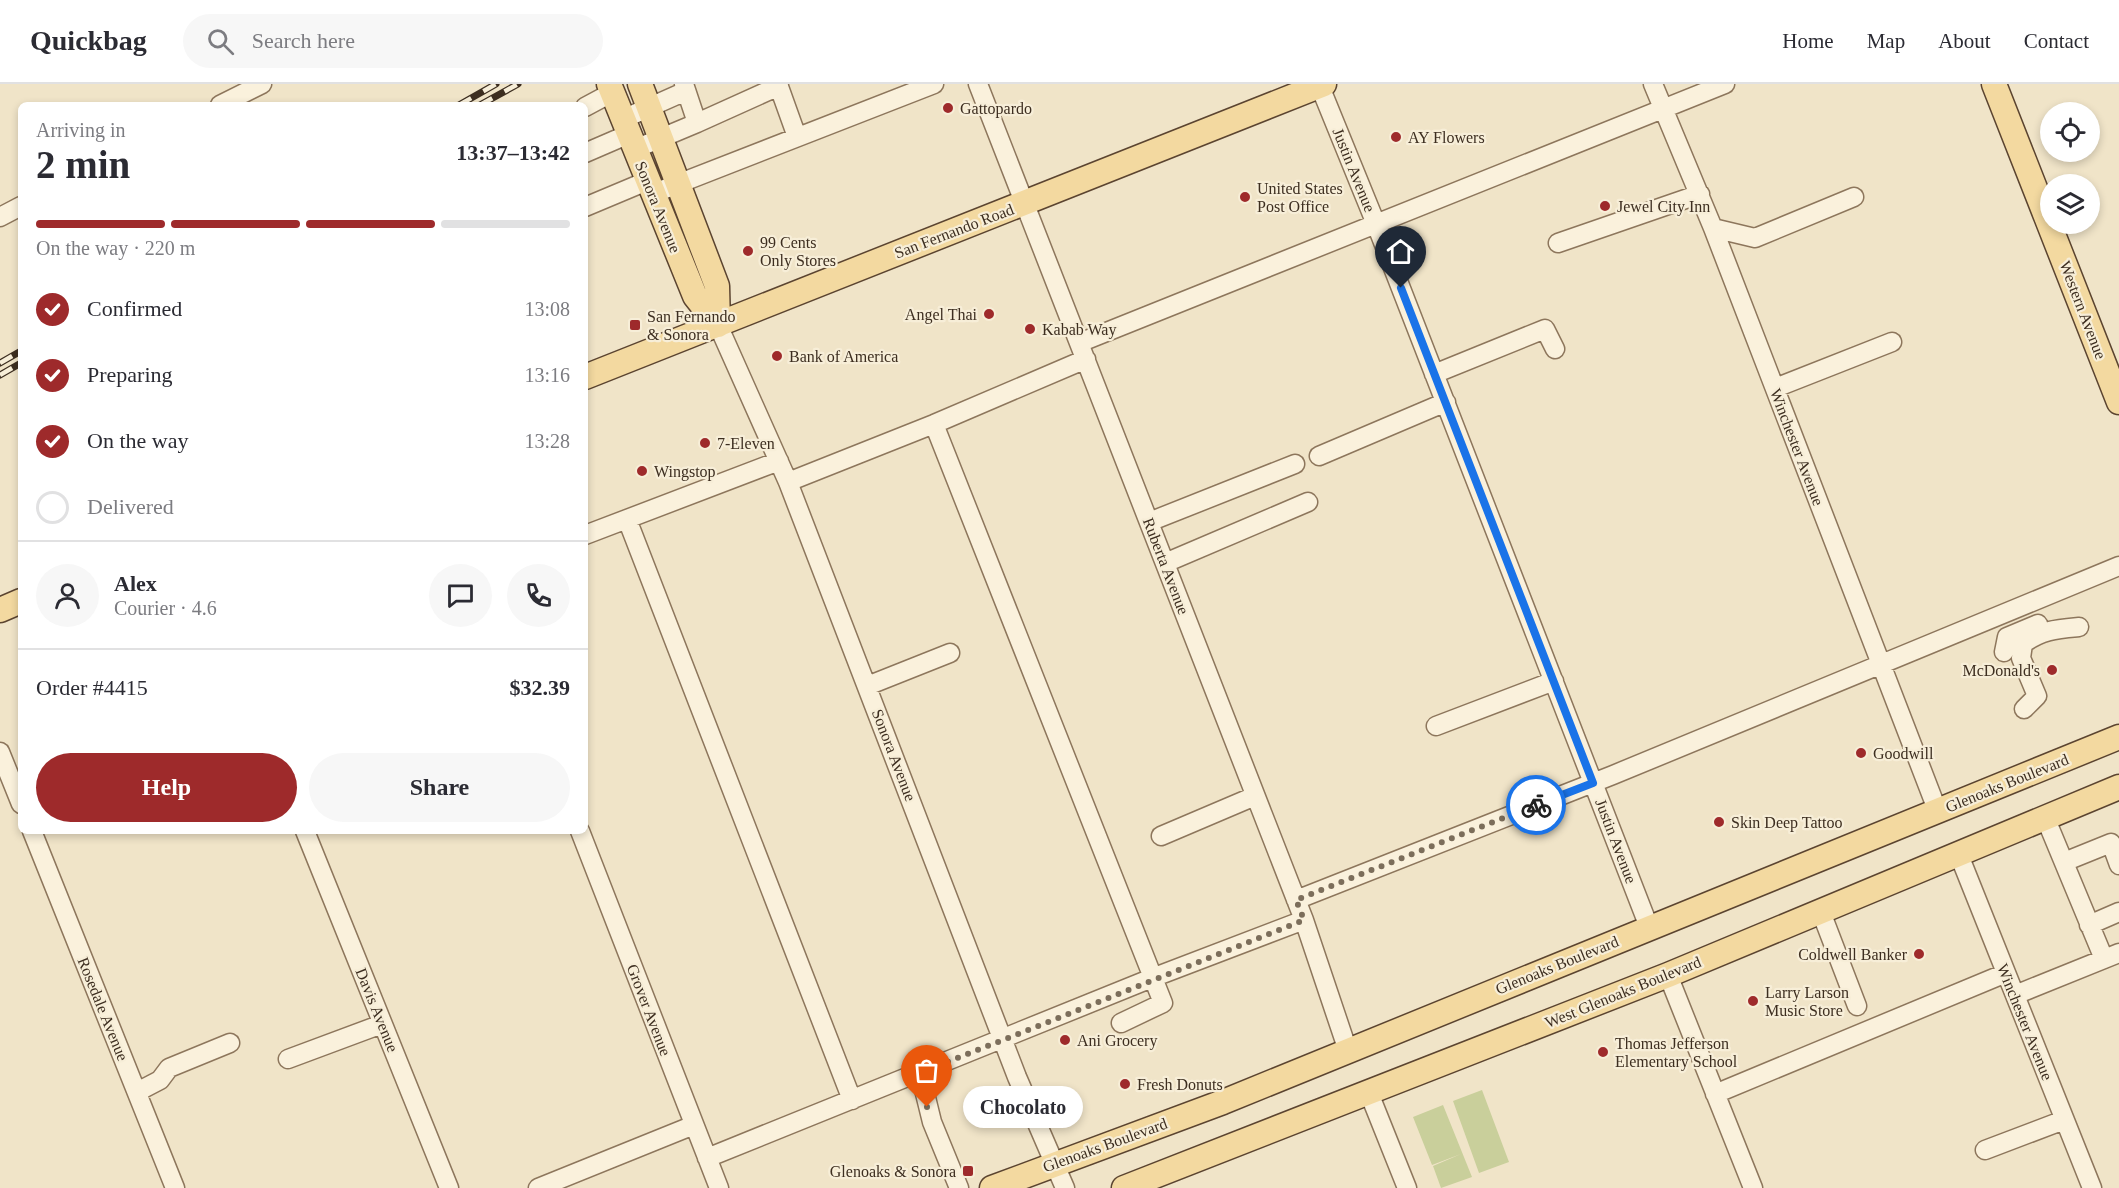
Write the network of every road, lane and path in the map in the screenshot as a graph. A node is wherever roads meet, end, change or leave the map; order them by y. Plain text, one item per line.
1 (262, 84) edge
2 (640, 84) edge
3 (934, 84) edge
4 (978, 84) edge
5 (1653, 84) edge
6 (1725, 84) edge
7 (1994, 84) edge
8 (778, 85) edge
9 (1321, 85) edge
10 (685, 87) edge
11 (611, 88) edge
12 (226, 102) edge
13 (588, 105) edge
14 (1663, 109) junction
15 (697, 123) junction
16 (640, 129) junction
17 (797, 137) junction
18 (588, 152) edge
19 (660, 187) junction
20 (1700, 194) junction
21 (1854, 197) dead end
22 (1025, 203) junction
23 (588, 206) edge
24 (18, 208) edge
25 (0, 217) edge
26 (1376, 224) junction
27 (1713, 228) junction
28 (1558, 243) dead end
29 (718, 325) junction
30 (1892, 342) dead end
31 (1555, 349) dead end
32 (1082, 351) junction
33 (1434, 374) junction
34 (588, 376) edge
35 (1774, 388) junction
36 (1446, 402) junction
37 (2119, 402) edge
38 (934, 424) junction
39 (1319, 456) dead end
40 (779, 461) junction
41 (1295, 464) dead end
42 (788, 482) junction
43 (1308, 502) dead end
44 (627, 519) junction
45 (1149, 522) junction
46 (588, 534) edge
47 (1165, 563) junction
48 (2119, 566) edge
49 (18, 602) edge
50 (0, 610) edge
51 (2004, 652) dead end
52 (950, 653) dead end
53 (1882, 665) junction
54 (1554, 681) junction
55 (867, 686) junction
56 (2024, 709) dead end
57 (1436, 726) dead end
58 (2119, 737) edge
59 (6, 760) edge
60 (1593, 783) junction
61 (2119, 787) edge
62 (18, 795) edge
63 (1255, 796) junction
64 (1938, 812) junction
65 (2045, 817) junction
66 (33, 834) edge
67 (305, 834) edge
68 (581, 834) edge
69 (1161, 836) dead end
70 (1959, 855) junction
71 (2064, 862) junction
72 (2119, 865) edge
73 (1296, 900) junction
74 (1821, 912) junction
75 (2119, 912) edge
76 (1304, 920) junction
77 (2090, 925) junction
78 (1649, 927) junction
79 (2111, 956) edge
80 (2006, 973) junction
81 (1668, 975) junction
82 (1152, 978) junction
83 (2015, 995) junction
84 (1857, 1006) dead end
85 (1121, 1023) dead end
86 (382, 1024) junction
87 (1003, 1039) junction
88 (230, 1044) dead end
89 (1348, 1051) junction
90 (288, 1059) dead end
91 (920, 1073) junction
92 (137, 1092) junction
93 (1369, 1093) junction
94 (1715, 1094) junction
95 (852, 1100) junction
96 (2064, 1120) junction
97 (694, 1125) junction
98 (1986, 1150) dead end
99 (707, 1158) junction
100 (1056, 1163) junction
101 (175, 1188) edge
102 (449, 1188) edge
103 (538, 1188) edge
104 (718, 1188) edge
105 (959, 1188) edge
106 (993, 1188) edge
107 (1065, 1188) edge
108 (1124, 1188) edge
109 (1407, 1188) edge
110 (1753, 1188) edge
111 (2092, 1188) edge

1 - 12 street
2 - 16 main road, Sonora Avenue
3 - 17 street
4 - 22 street, Ruberta Avenue
5 - 14 street, Winchester Avenue
6 - 14 street
7 - 37 main road, Western Avenue
8 - 15 street
8 - 17 street
9 - 22 main road, San Fernando Road
9 - 26 street, Justin Avenue
10 - 15 street
10 - 16 street
11 - 13 street
11 - 16 main road, Sonora Avenue
14 - 20 street, Winchester Avenue
14 - 26 street
15 - 16 street
16 - 18 street
16 - 19 main road, Sonora Avenue
17 - 19 street
19 - 23 street
19 - 29 main road, Sonora Avenue
19 - 29 main road, Sonora Avenue
20 - 27 street, Winchester Avenue
20 - 28 street
21 - 27 street
22 - 29 main road, San Fernando Road
22 - 32 street, Ruberta Avenue
24 - 25 street
26 - 32 street
26 - 33 street, Justin Avenue
27 - 35 street, Winchester Avenue
29 - 34 main road, San Fernando Road
29 - 40 street, Sonora Avenue
30 - 35 street
31 - 33 street
32 - 38 street
32 - 45 street, Ruberta Avenue
33 - 36 street, Justin Avenue
35 - 53 street, Winchester Avenue
36 - 39 street
36 - 54 street, Justin Avenue
38 - 42 street
38 - 82 street
40 - 42 street, Sonora Avenue
40 - 44 street
41 - 45 street
42 - 55 street, Sonora Avenue
43 - 47 street
44 - 46 street
44 - 95 street
45 - 47 street, Ruberta Avenue
47 - 63 street, Ruberta Avenue
48 - 53 street
49 - 50 main road
51 - 56 street
52 - 55 street
53 - 60 street
53 - 64 street, Winchester Avenue
54 - 57 street
54 - 60 street, Justin Avenue
55 - 87 street, Sonora Avenue
58 - 64 main road, Glenoaks Boulevard
59 - 62 street
60 - 73 street
60 - 78 street, Justin Avenue
61 - 65 main road, West Glenoaks Boulevard
63 - 69 street
63 - 73 street, Ruberta Avenue
64 - 78 main road, Glenoaks Boulevard
65 - 70 main road, West Glenoaks Boulevard
65 - 71 street
66 - 92 street, Rosedale Avenue
67 - 86 street, Davis Avenue
68 - 97 street, Grover Avenue
70 - 74 main road, West Glenoaks Boulevard
70 - 80 street, Winchester Avenue
71 - 72 street
71 - 77 street
73 - 76 street, Ruberta Avenue
74 - 81 main road, West Glenoaks Boulevard
74 - 84 street
75 - 77 street
76 - 82 street
76 - 89 street, Ruberta Avenue
77 - 79 street
78 - 89 main road, Glenoaks Boulevard
79 - 83 street
80 - 83 street, Winchester Avenue
80 - 94 street
81 - 93 main road, West Glenoaks Boulevard
81 - 94 street
82 - 85 street
82 - 87 street
83 - 96 street, Winchester Avenue
86 - 90 street
86 - 102 street, Davis Avenue
87 - 91 street
87 - 100 street, Sonora Avenue
88 - 92 street
89 - 100 main road, Glenoaks Boulevard
91 - 95 street
91 - 105 street
92 - 101 street, Rosedale Avenue
93 - 108 main road, West Glenoaks Boulevard
93 - 109 street
94 - 110 street
95 - 99 street
96 - 98 street
96 - 111 street, Winchester Avenue
97 - 99 street, Grover Avenue
97 - 103 street
99 - 104 street, Grover Avenue
100 - 106 main road, Glenoaks Boulevard
100 - 107 street, Sonora Avenue

